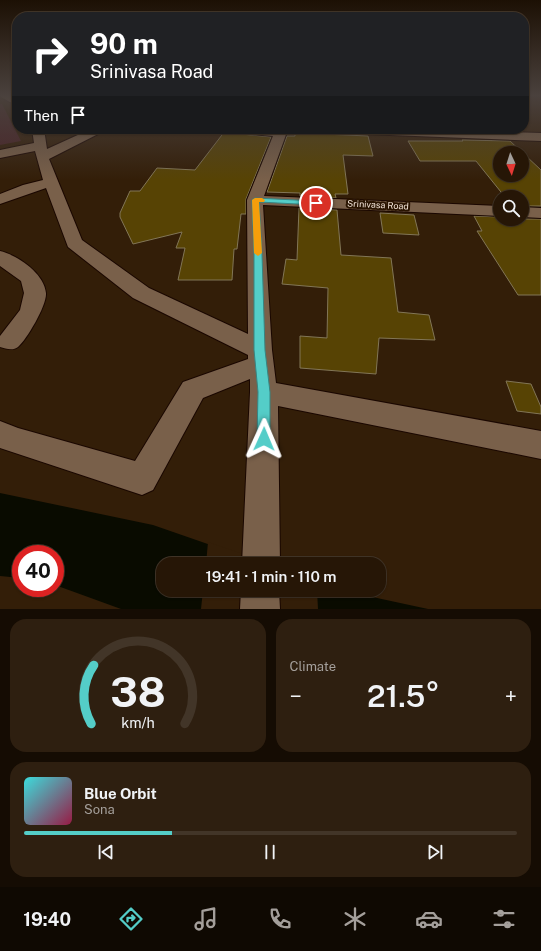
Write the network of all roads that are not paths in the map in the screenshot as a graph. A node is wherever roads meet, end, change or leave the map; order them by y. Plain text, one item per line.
1 (80, 134) edge
2 (280, 134) edge
3 (456, 134) edge
4 (541, 137) edge
5 (40, 144) edge
6 (0, 154) edge
7 (51, 182) junction
8 (0, 199) edge
9 (255, 200) junction
10 (493, 211) edge
11 (529, 212) edge
12 (541, 213) edge
13 (0, 257) edge
14 (9, 341) dead end
15 (262, 369) junction
16 (0, 434) edge
17 (541, 445) edge
18 (261, 557) edge
19 (260, 597) edge
20 (260, 609) edge

1 - 5 street
2 - 9 street
3 - 4 street
5 - 6 street
5 - 7 street
7 - 8 street
7 - 15 street
9 - 10 street, Srinivasa Road
9 - 15 street
11 - 12 street
13 - 14 street
15 - 16 street
15 - 17 street
15 - 18 street
19 - 20 street

